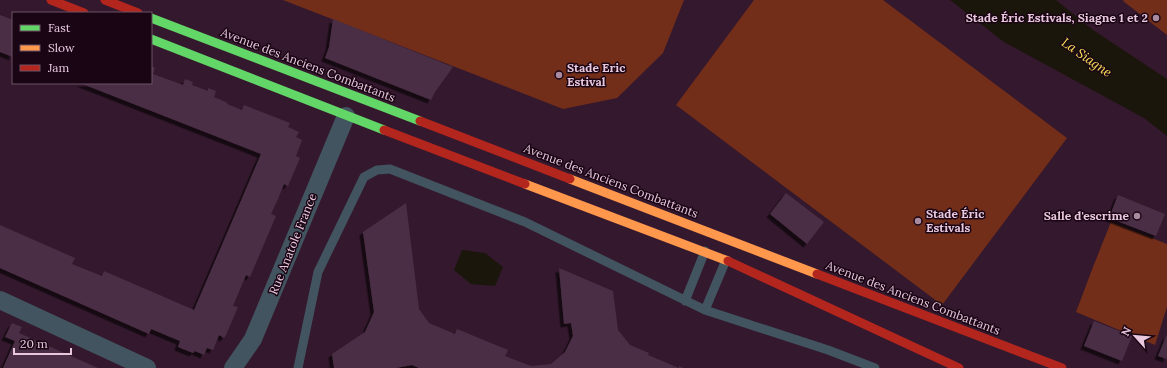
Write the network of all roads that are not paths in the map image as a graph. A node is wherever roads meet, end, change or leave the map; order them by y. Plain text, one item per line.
1 (51, 0) edge
2 (105, 0) edge
3 (81, 12) edge
4 (135, 12) edge
5 (152, 18) edge
6 (152, 39) edge
7 (346, 116) junction
8 (708, 242) junction
9 (726, 260) junction
10 (0, 300) edge
11 (685, 301) junction
12 (705, 310) junction
13 (147, 368) edge
14 (233, 368) edge
15 (298, 368) edge
16 (875, 368) edge
17 (959, 368) edge
18 (1062, 368) edge

1 - 3 main road
2 - 4 main road
5 - 8 main road, Avenue des Anciens Combattants
6 - 7 main road, Avenue des Anciens Combattants
7 - 8 main road, Avenue des Anciens Combattants
7 - 14 street, Rue Anatole France
8 - 9 main road, Avenue des Anciens Combattants
8 - 11 lane
8 - 18 main road, Avenue des Anciens Combattants
9 - 12 lane
9 - 17 main road, Avenue des Anciens Combattants
10 - 13 street
11 - 12 lane
11 - 15 lane
12 - 16 lane

